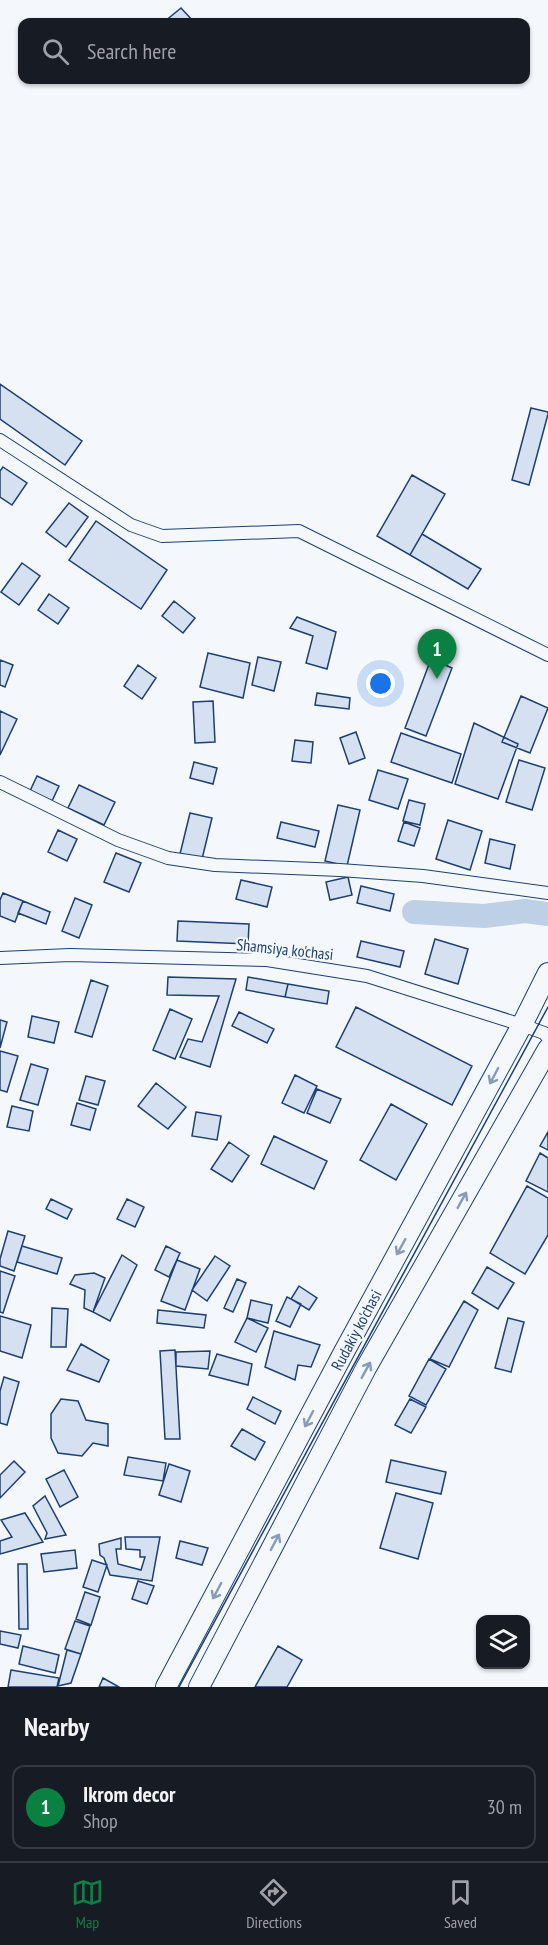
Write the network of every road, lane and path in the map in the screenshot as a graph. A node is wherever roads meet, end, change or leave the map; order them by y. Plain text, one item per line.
1 (0, 440) edge
2 (548, 655) edge
3 (0, 782) edge
4 (548, 893) edge
5 (0, 958) edge
6 (548, 973) edge
7 (522, 1025) junction
8 (548, 1038) edge
9 (548, 1049) edge
10 (166, 1687) edge
11 (198, 1687) edge

1 - 2 street
3 - 4 street
5 - 7 street, Shamsiya ko'chasi
6 - 7 main road, Rudakiy ko'chasi
7 - 8 street, Shamsiya ko'chasi
7 -> 10 main road, Rudakiy ko'chasi
11 -> 9 main road, Rudakiy ko'chasi

